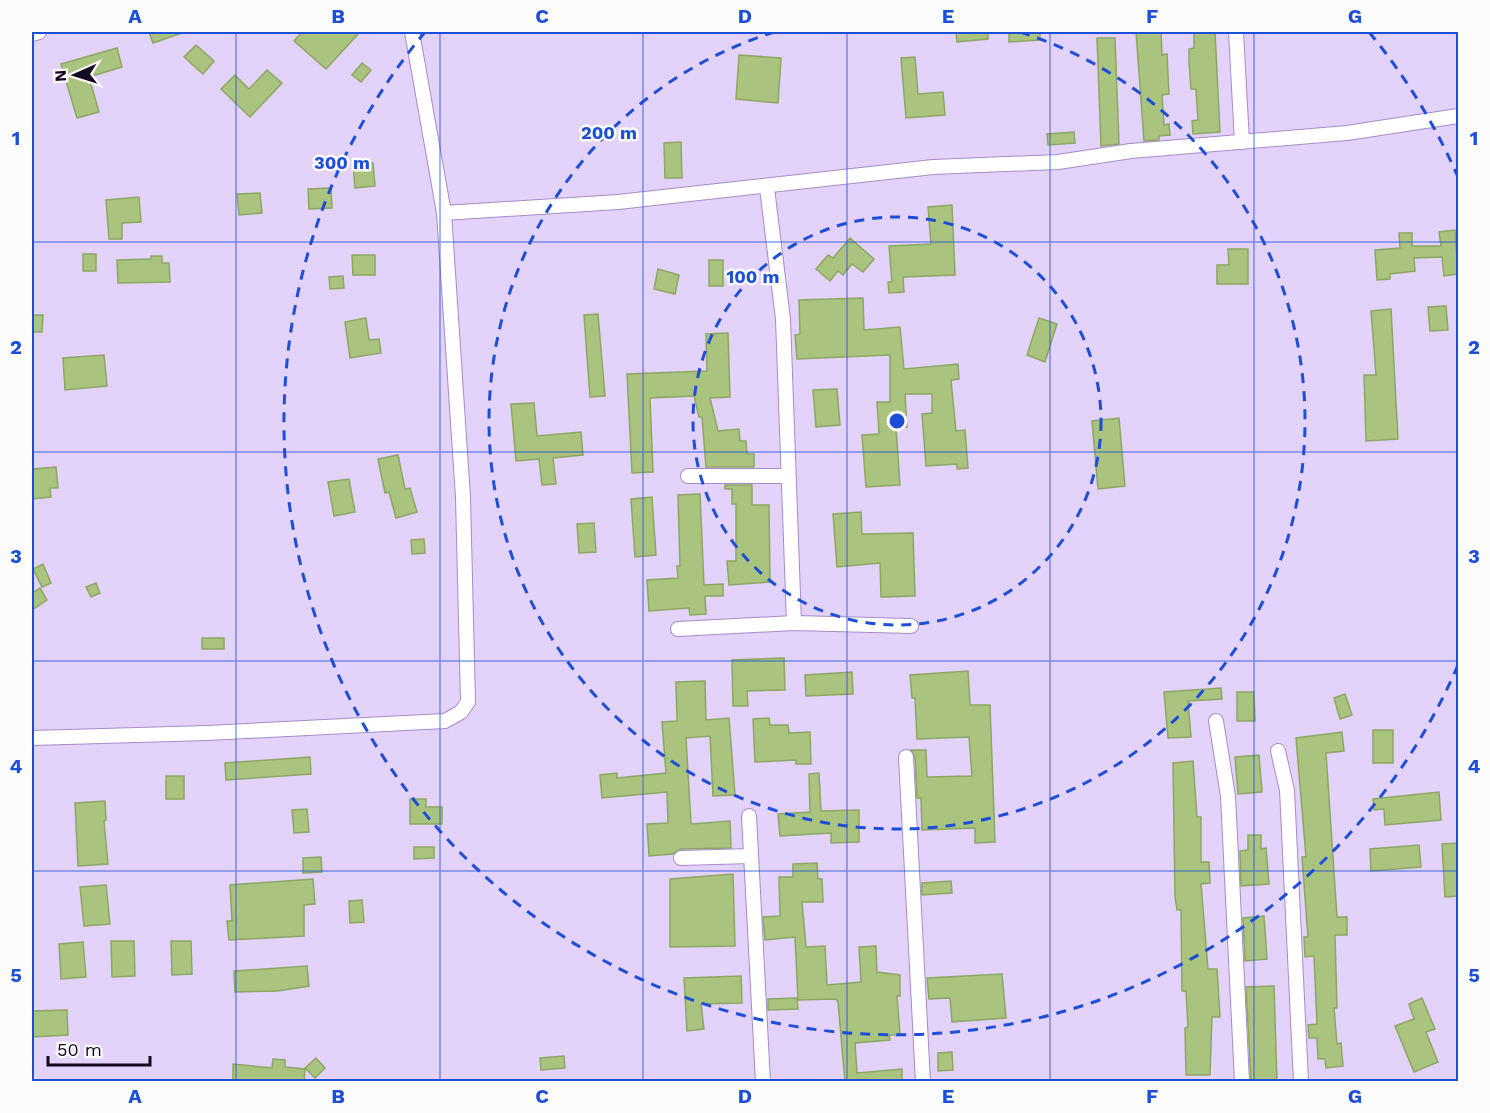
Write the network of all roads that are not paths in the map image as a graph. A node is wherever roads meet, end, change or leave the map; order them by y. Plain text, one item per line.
1 (412, 32) edge
2 (1236, 32) edge
3 (1458, 116) edge
4 (1242, 142) junction
5 (767, 188) junction
6 (444, 213) junction
7 (688, 476) dead end
8 (788, 476) junction
9 (794, 623) junction
10 (911, 626) dead end
11 (678, 629) dead end
12 (1216, 721) dead end
13 (32, 738) edge
14 (1278, 751) dead end
15 (906, 757) dead end
16 (749, 816) dead end
17 (751, 856) junction
18 (681, 858) dead end
19 (763, 1082) edge
20 (923, 1082) edge
21 (1242, 1082) edge
22 (1301, 1082) edge

1 - 6 street
2 - 4 street
3 - 4 street
4 - 5 street
5 - 6 street
5 - 8 street
6 - 13 street
7 - 8 street
8 - 9 street
9 - 10 street
9 - 11 street
12 - 21 street
14 - 22 street
15 - 20 street
16 - 17 street
17 - 18 street
17 - 19 street

